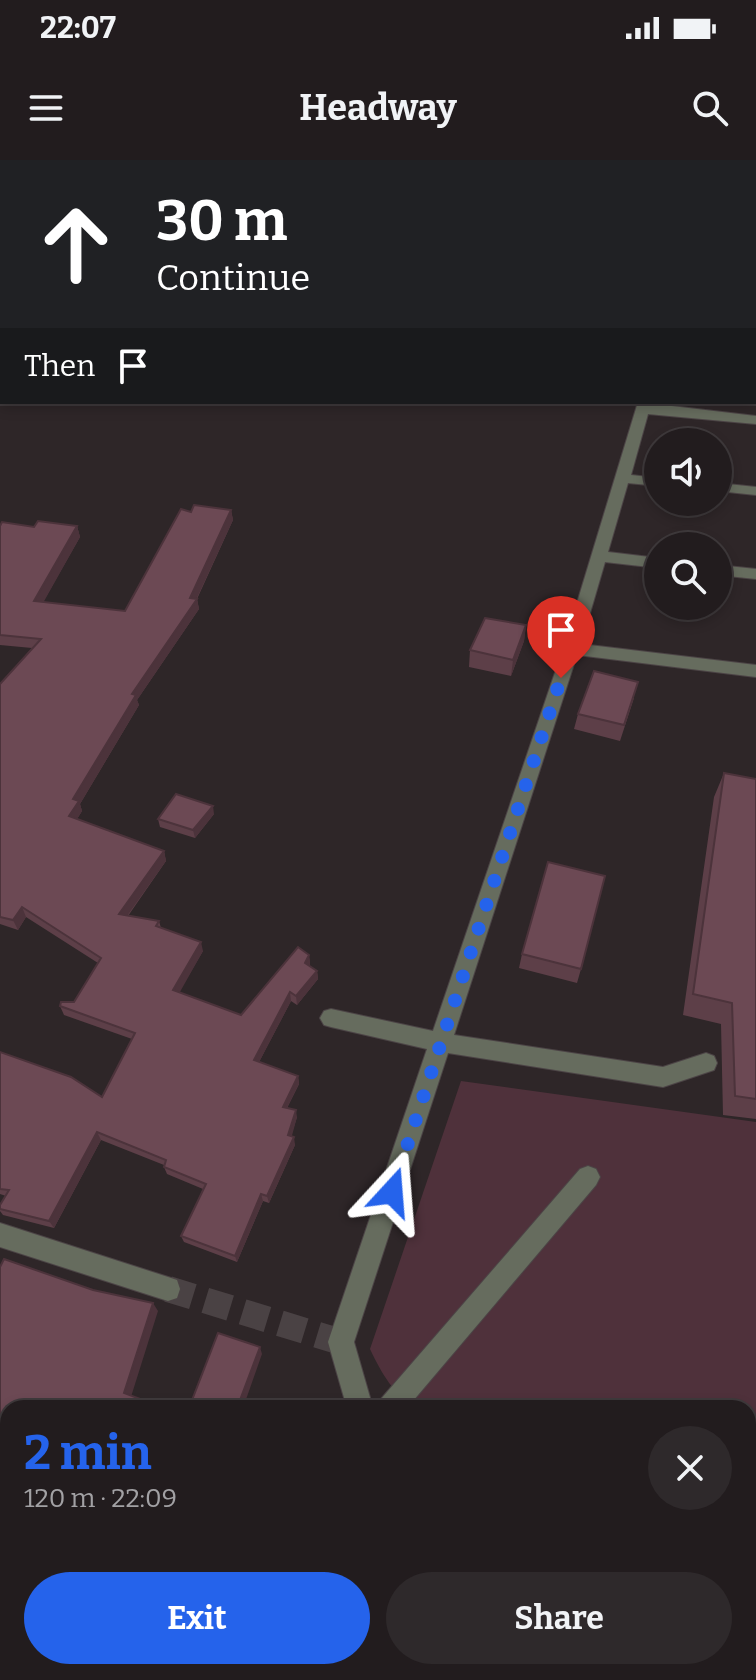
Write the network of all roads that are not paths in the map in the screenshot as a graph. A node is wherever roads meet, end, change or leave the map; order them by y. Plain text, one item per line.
1 (644, 406) edge
2 (756, 420) edge
3 (622, 478) junction
4 (644, 480) edge
5 (732, 488) edge
6 (756, 491) edge
7 (598, 556) junction
8 (644, 561) edge
9 (732, 571) edge
10 (756, 574) edge
11 (571, 649) junction
12 (756, 671) edge
13 (331, 1018) dead end
14 (442, 1043) junction
15 (706, 1063) dead end
16 (588, 1177) dead end
17 (0, 1235) edge
18 (168, 1289) tunnel mouth
19 (358, 1400) edge
20 (397, 1400) edge

1 - 2 street
1 - 3 street
3 - 4 street
3 - 7 street
5 - 6 street
7 - 8 street
7 - 11 street
9 - 10 street
11 - 12 street
11 - 14 street
13 - 14 street
14 - 15 street
14 - 19 street
16 - 20 street
17 - 18 street

